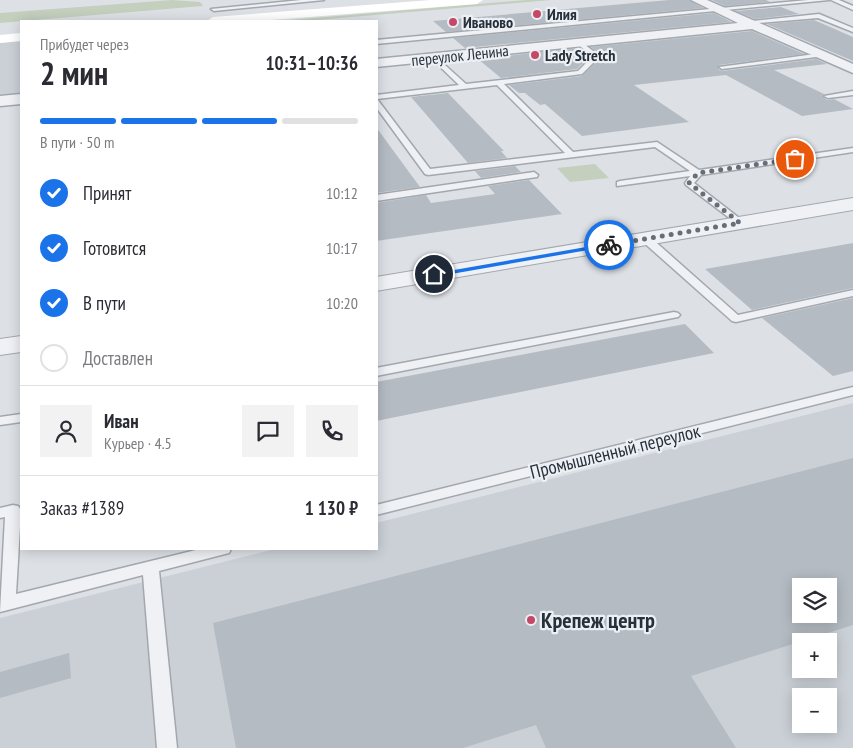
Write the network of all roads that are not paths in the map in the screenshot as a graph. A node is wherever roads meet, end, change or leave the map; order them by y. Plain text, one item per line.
1 (210, 0) edge
2 (321, 0) edge
3 (477, 0) edge
4 (697, 0) edge
5 (826, 0) edge
6 (834, 0) edge
7 (853, 8) edge
8 (722, 11) junction
9 (215, 17) edge
10 (286, 18) edge
11 (750, 24) junction
12 (853, 30) edge
13 (20, 37) edge
14 (0, 39) edge
15 (378, 42) edge
16 (579, 43) junction
17 (822, 55) junction
18 (434, 58) junction
19 (378, 63) edge
20 (722, 67) dead end
21 (853, 69) edge
22 (498, 82) junction
23 (464, 86) junction
24 (853, 93) edge
25 (378, 96) edge
26 (828, 96) dead end
27 (20, 99) edge
28 (0, 101) edge
29 (378, 104) edge
30 (852, 145) edge
31 (571, 154) junction
32 (698, 173) junction
33 (534, 175) dead end
34 (620, 184) dead end
35 (378, 198) edge
36 (853, 204) edge
37 (740, 223) junction
38 (646, 239) junction
39 (378, 284) edge
40 (853, 293) edge
41 (674, 316) dead end
42 (20, 344) edge
43 (0, 348) edge
44 (378, 372) edge
45 (853, 391) edge
46 (20, 418) edge
47 (0, 421) edge
48 (378, 510) edge
49 (0, 513) edge
50 (218, 550) edge
51 (150, 567) junction
52 (4, 604) edge
53 (167, 748) edge

1 - 9 lane
2 - 9 lane
3 - 10 main road
4 - 8 street
5 - 8 lane
6 - 7 lane
8 - 11 street
8 - 15 lane
9 - 10 main road
11 - 12 lane
11 - 16 street, переулок Ленина
11 - 17 street
13 - 14 main road
16 - 18 street, переулок Ленина
16 - 22 lane
17 - 20 lane
17 - 21 street
18 - 19 street, переулок Ленина
18 - 23 lane
22 - 23 lane
22 - 31 lane
23 - 25 lane
24 - 26 lane
27 - 28 street
29 - 31 lane
30 - 32 lane
31 - 32 lane
32 - 34 lane
32 - 37 lane
33 - 35 lane
36 - 37 street
37 - 38 street
38 - 39 street
38 - 40 lane
41 - 44 lane
42 - 43 street
45 - 48 lane, Промышленный переулок
46 - 47 lane
49 - 52 lane
50 - 51 lane
51 - 52 lane
51 - 53 lane

